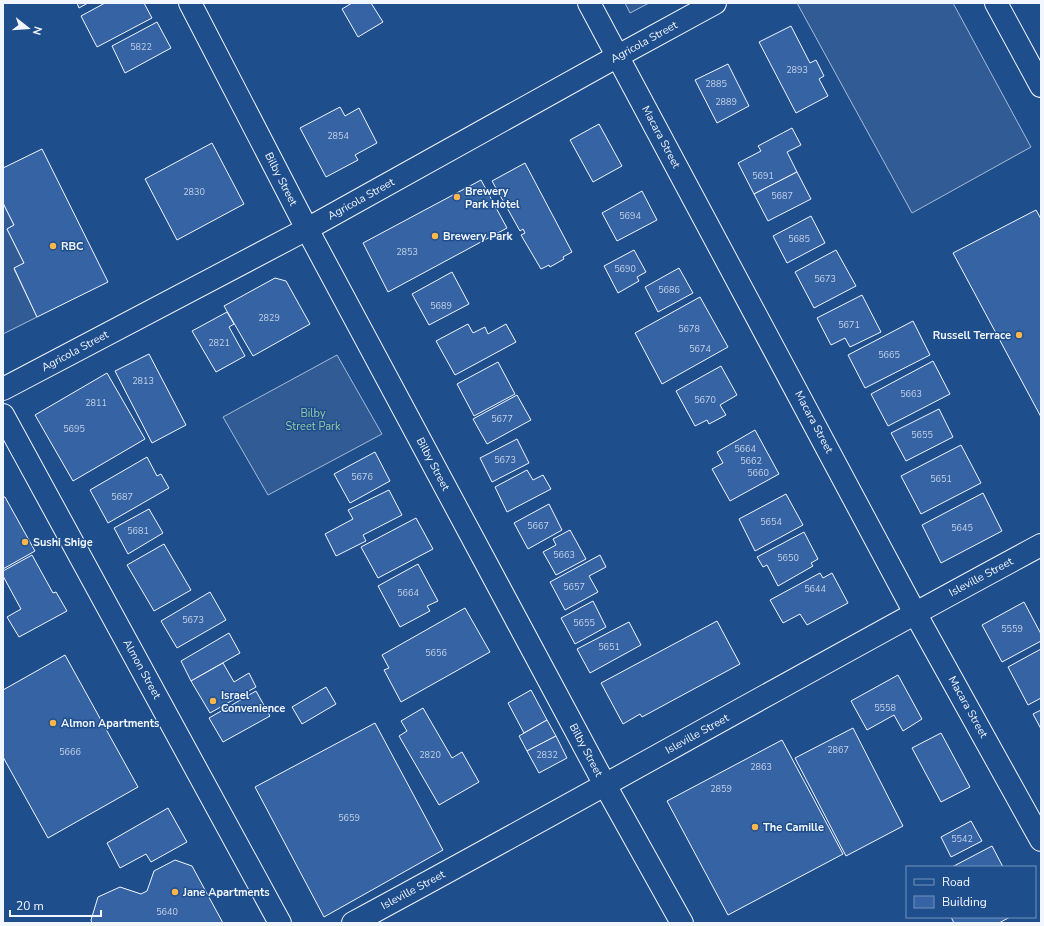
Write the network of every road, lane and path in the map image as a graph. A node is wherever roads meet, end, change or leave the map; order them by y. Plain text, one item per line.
1 (190, 3) edge
2 (589, 3) edge
3 (715, 3) edge
4 (996, 3) edge
5 (618, 56) junction
6 (1041, 86) edge
7 (307, 229) junction
8 (3, 389) edge
9 (3, 415) edge
10 (1041, 545) edge
11 (915, 613) junction
12 (605, 785) junction
13 (1041, 840) edge
14 (280, 923) edge
15 (353, 923) edge
16 (682, 923) edge

1 - 7 street, Bilby Street
2 - 5 street, Macara Street
3 - 5 street, Agricola Street
4 - 6 street
5 - 7 street, Agricola Street
5 - 11 street, Macara Street
7 - 8 street, Agricola Street
7 - 12 street, Bilby Street
9 - 14 street, Almon Street
10 - 11 street, Isleville Street
11 - 12 street, Isleville Street
11 - 13 street, Macara Street
12 - 15 street, Isleville Street
12 - 16 street, Bilby Street

